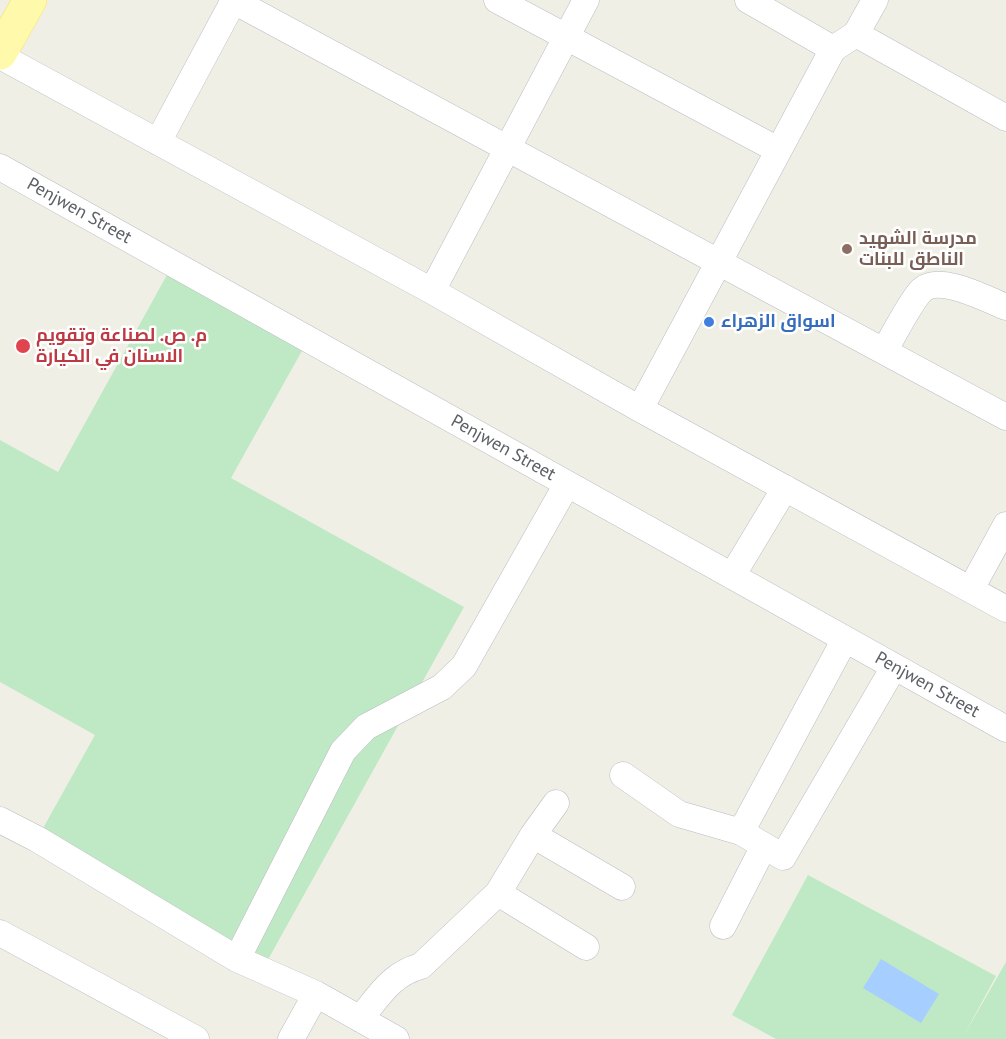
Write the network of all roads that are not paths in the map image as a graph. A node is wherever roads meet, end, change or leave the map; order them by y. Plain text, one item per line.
1 (30, 0) edge
2 (234, 0) edge
3 (497, 0) edge
4 (586, 0) edge
5 (748, 0) edge
6 (875, 0) edge
7 (856, 34) junction
8 (567, 35) junction
9 (832, 49) junction
10 (0, 55) edge
11 (1006, 118) edge
12 (158, 142) junction
13 (507, 148) junction
14 (778, 150) junction
15 (0, 167) edge
16 (718, 262) junction
17 (432, 291) junction
18 (1006, 307) edge
19 (884, 351) junction
20 (640, 409) junction
21 (1006, 417) edge
22 (567, 484) junction
23 (785, 488) junction
24 (1006, 525) edge
25 (732, 576) junction
26 (971, 589) junction
27 (1006, 609) edge
28 (845, 639) junction
29 (894, 667) junction
30 (1006, 729) edge
31 (623, 775) dead end
32 (556, 804) dead end
33 (0, 820) edge
34 (741, 832) junction
35 (533, 835) junction
36 (764, 846) junction
37 (622, 887) dead end
38 (498, 893) junction
39 (723, 926) dead end
40 (0, 933) edge
41 (586, 947) dead end
42 (237, 959) junction
43 (316, 994) junction
44 (360, 1019) junction
45 (196, 1039) edge
46 (291, 1039) edge
47 (396, 1039) edge

1 - 10 main road
2 - 12 street
2 - 13 street
3 - 8 street
4 - 8 street
5 - 9 street
6 - 7 street
7 - 9 street
7 - 11 street
8 - 13 street
8 - 14 street
9 - 14 street
10 - 12 street
12 - 17 street
13 - 16 street
13 - 17 street
14 - 16 street
15 - 22 street, Penjwen Street
16 - 19 street
16 - 20 street
17 - 20 street
18 - 19 street
19 - 21 street
20 - 23 street
22 - 25 street, Penjwen Street
22 - 42 street
23 - 25 street
23 - 26 street
24 - 26 street
25 - 28 street, Penjwen Street
26 - 27 street
28 - 29 street, Penjwen Street
28 - 34 street
29 - 30 street, Penjwen Street
29 - 36 street
31 - 34 street
32 - 35 street
33 - 42 street
34 - 36 street
35 - 37 street
35 - 38 street
36 - 39 street
38 - 41 street
38 - 44 street
40 - 45 street
42 - 43 street
43 - 44 street
43 - 46 street
44 - 47 street

